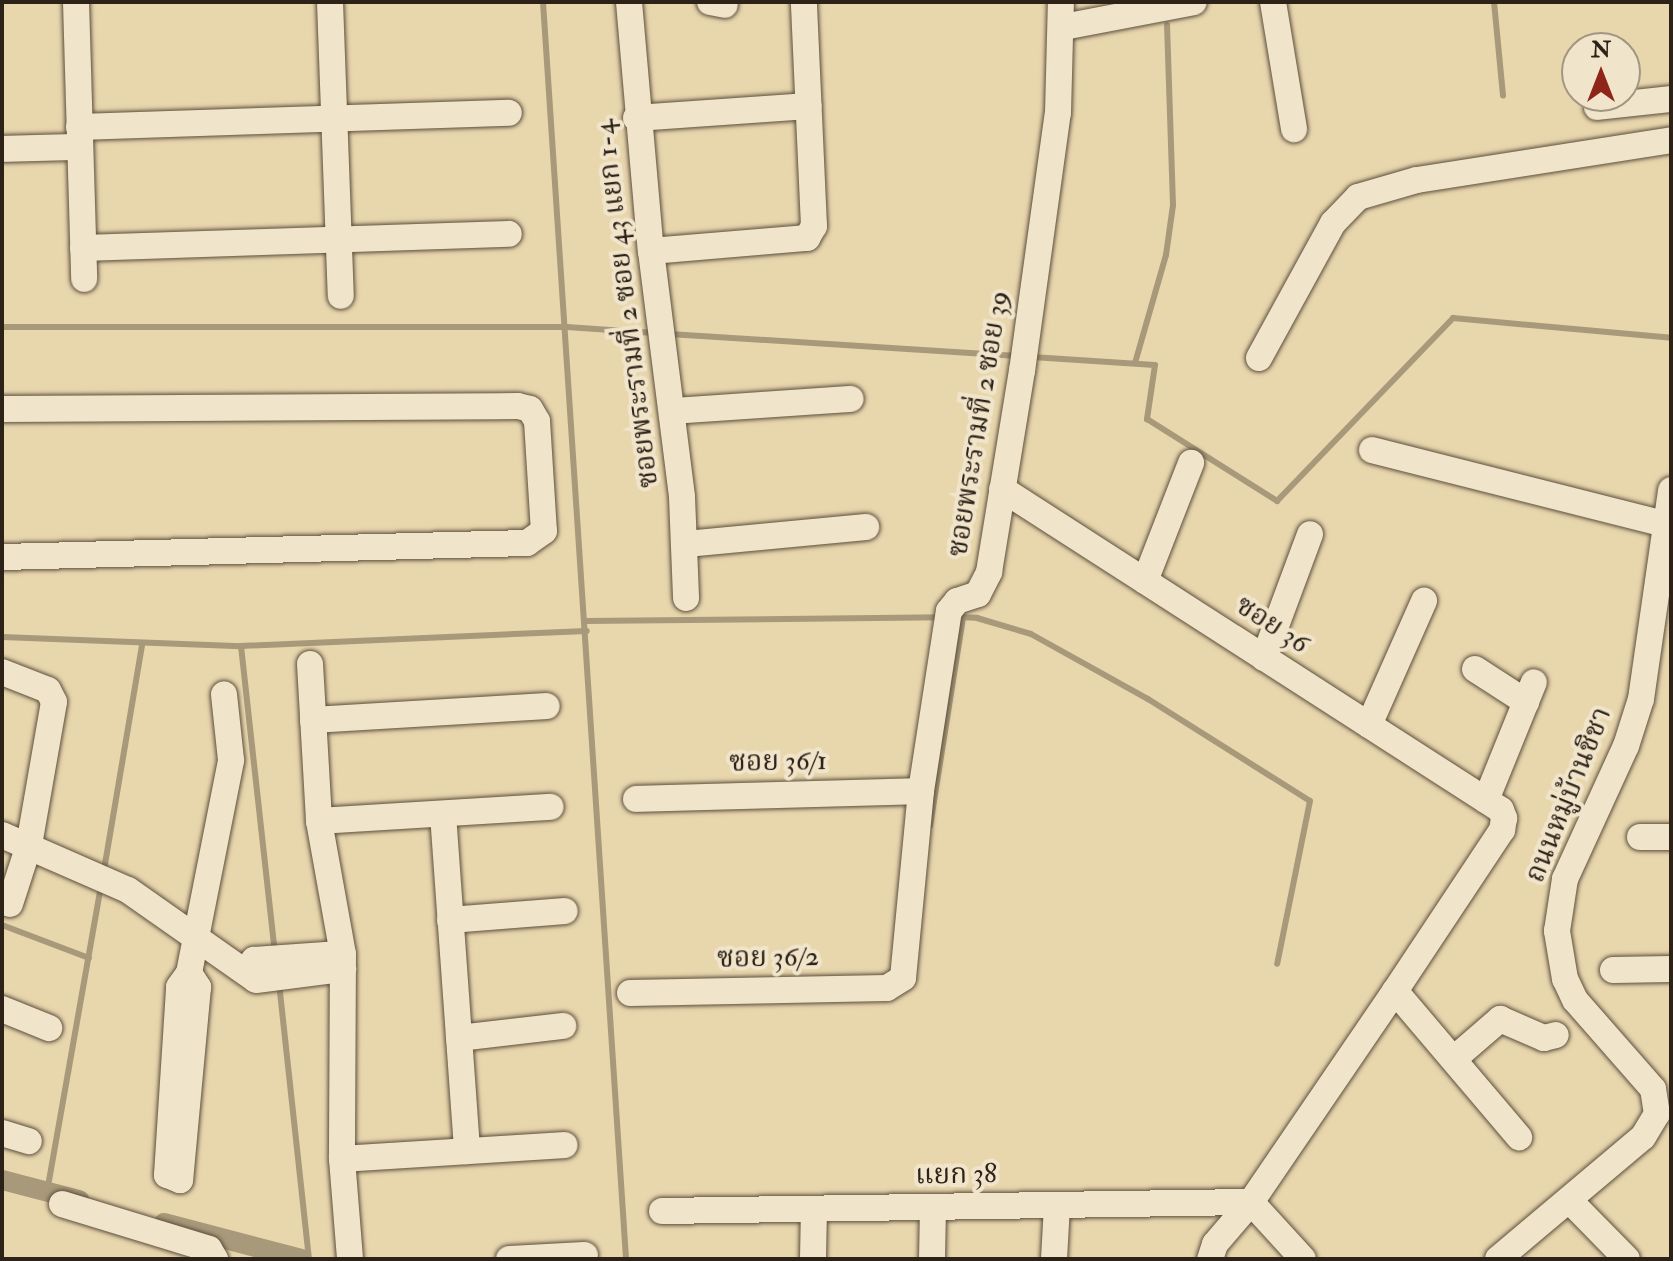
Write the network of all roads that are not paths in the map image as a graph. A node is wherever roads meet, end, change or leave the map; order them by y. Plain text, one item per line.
1 (76, 2) edge
2 (330, 2) edge
3 (629, 2) edge
4 (804, 2) edge
5 (1194, 2) edge
6 (1273, 2) edge
7 (1062, 15) edge
8 (1671, 99) edge
9 (1641, 102) edge
10 (809, 106) junction
11 (509, 113) dead end
12 (636, 118) junction
13 (334, 119) junction
14 (1294, 129) dead end
15 (80, 137) junction
16 (1671, 140) edge
17 (2, 149) edge
18 (509, 234) dead end
19 (339, 240) junction
20 (83, 248) junction
21 (651, 251) junction
22 (84, 279) dead end
23 (341, 296) dead end
24 (1259, 358) dead end
25 (851, 399) dead end
26 (2, 409) edge
27 (673, 411) junction
28 (1372, 450) dead end
29 (1191, 463) dead end
30 (1002, 489) junction
31 (1671, 490) edge
32 (1665, 524) junction
33 (866, 527) dead end
34 (1310, 534) dead end
35 (686, 544) junction
36 (2, 557) edge
37 (1145, 581) junction
38 (686, 598) dead end
39 (1424, 601) dead end
40 (1264, 658) junction
41 (310, 664) dead end
42 (1475, 669) dead end
43 (2, 672) edge
44 (224, 694) dead end
45 (547, 706) dead end
46 (313, 720) junction
47 (1369, 725) junction
48 (921, 791) junction
49 (636, 799) dead end
50 (551, 807) dead end
51 (1495, 809) junction
52 (443, 814) junction
53 (319, 821) junction
54 (2, 835) edge
55 (1640, 837) dead end
56 (1671, 837) edge
57 (29, 845) junction
58 (10, 904) dead end
59 (565, 911) dead end
60 (450, 920) junction
61 (197, 936) junction
62 (343, 961) junction
63 (1671, 969) edge
64 (1613, 970) dead end
65 (189, 973) junction
66 (903, 978) joint
67 (1395, 991) junction
68 (630, 993) dead end
69 (2, 1009) edge
70 (563, 1026) dead end
71 (49, 1028) dead end
72 (1556, 1035) dead end
73 (459, 1038) junction
74 (1455, 1058) junction
75 (2, 1133) edge
76 (1519, 1137) dead end
77 (29, 1141) dead end
78 (565, 1145) dead end
79 (467, 1151) junction
80 (342, 1159) junction
81 (1570, 1201) junction
82 (1251, 1202) junction
83 (62, 1204) dead end
84 (1057, 1205) junction
85 (933, 1207) junction
86 (814, 1209) junction
87 (662, 1211) dead end
88 (585, 1255) dead end
89 (215, 1259) edge
90 (350, 1259) edge
91 (509, 1259) edge
92 (813, 1259) edge
93 (932, 1259) edge
94 (1054, 1259) edge
95 (1210, 1259) edge
96 (1303, 1259) edge
97 (1498, 1259) edge
98 (1627, 1259) edge

1 - 15 street
2 - 13 street
3 - 12 street, ซอยพระรามที่ 2 ซอย 43 แยก 1-4
4 - 10 street
5 - 7 street
6 - 14 street
7 - 30 street, ซอยพระรามที่ 2 ซอย 39
8 - 9 street
10 - 12 street
10 - 21 street
11 - 13 street
12 - 21 street, ซอยพระรามที่ 2 ซอย 43 แยก 1-4
13 - 15 street
13 - 19 street
15 - 17 street
15 - 20 street
16 - 24 street
18 - 19 street
19 - 20 street
19 - 23 street
20 - 22 street
21 - 27 street, ซอยพระรามที่ 2 ซอย 43 แยก 1-4
25 - 27 street
26 - 36 street
27 - 35 street, ซอยพระรามที่ 2 ซอย 43 แยก 1-4
28 - 32 street
29 - 37 street
30 - 37 street, ซอย 36
30 - 48 street, ซอยพระรามที่ 2 ซอย 39
31 - 32 street, ถนนหมู่บ้านชิชา
32 - 81 street, ถนนหมู่บ้านชิชา
33 - 35 street
34 - 40 street
35 - 38 street, ซอยพระรามที่ 2 ซอย 43 แยก 1-4
37 - 40 street, ซอย 36
39 - 47 street
40 - 47 street, ซอย 36
41 - 46 street
42 - 51 street
43 - 57 street
44 - 61 street
45 - 46 street
46 - 53 street
47 - 51 street, ซอย 36
48 - 49 street, ซอย 36/1
48 - 66 street, ซอยพระรามที่ 2 ซอย 39
50 - 52 street
51 - 67 street
52 - 53 street
52 - 60 street
53 - 62 street
54 - 57 street
55 - 56 street
57 - 58 street
57 - 61 street
59 - 60 street
60 - 73 street
61 - 62 street
61 - 65 street
62 - 80 street
63 - 64 street
65 - 65 street
66 - 68 street, ซอย 36/2
67 - 74 street
67 - 82 street
69 - 71 street
70 - 73 street
72 - 74 street
73 - 79 street
74 - 76 street
75 - 77 street
78 - 79 street
79 - 80 street
80 - 90 street
81 - 97 street, ถนนหมู่บ้านชิชา
81 - 98 street
82 - 84 street, แยก 38
82 - 95 street
82 - 96 street
83 - 89 street
84 - 85 street, แยก 38
84 - 94 street
85 - 86 street, แยก 38
85 - 93 street
86 - 87 street, แยก 38
86 - 92 street
88 - 91 street

